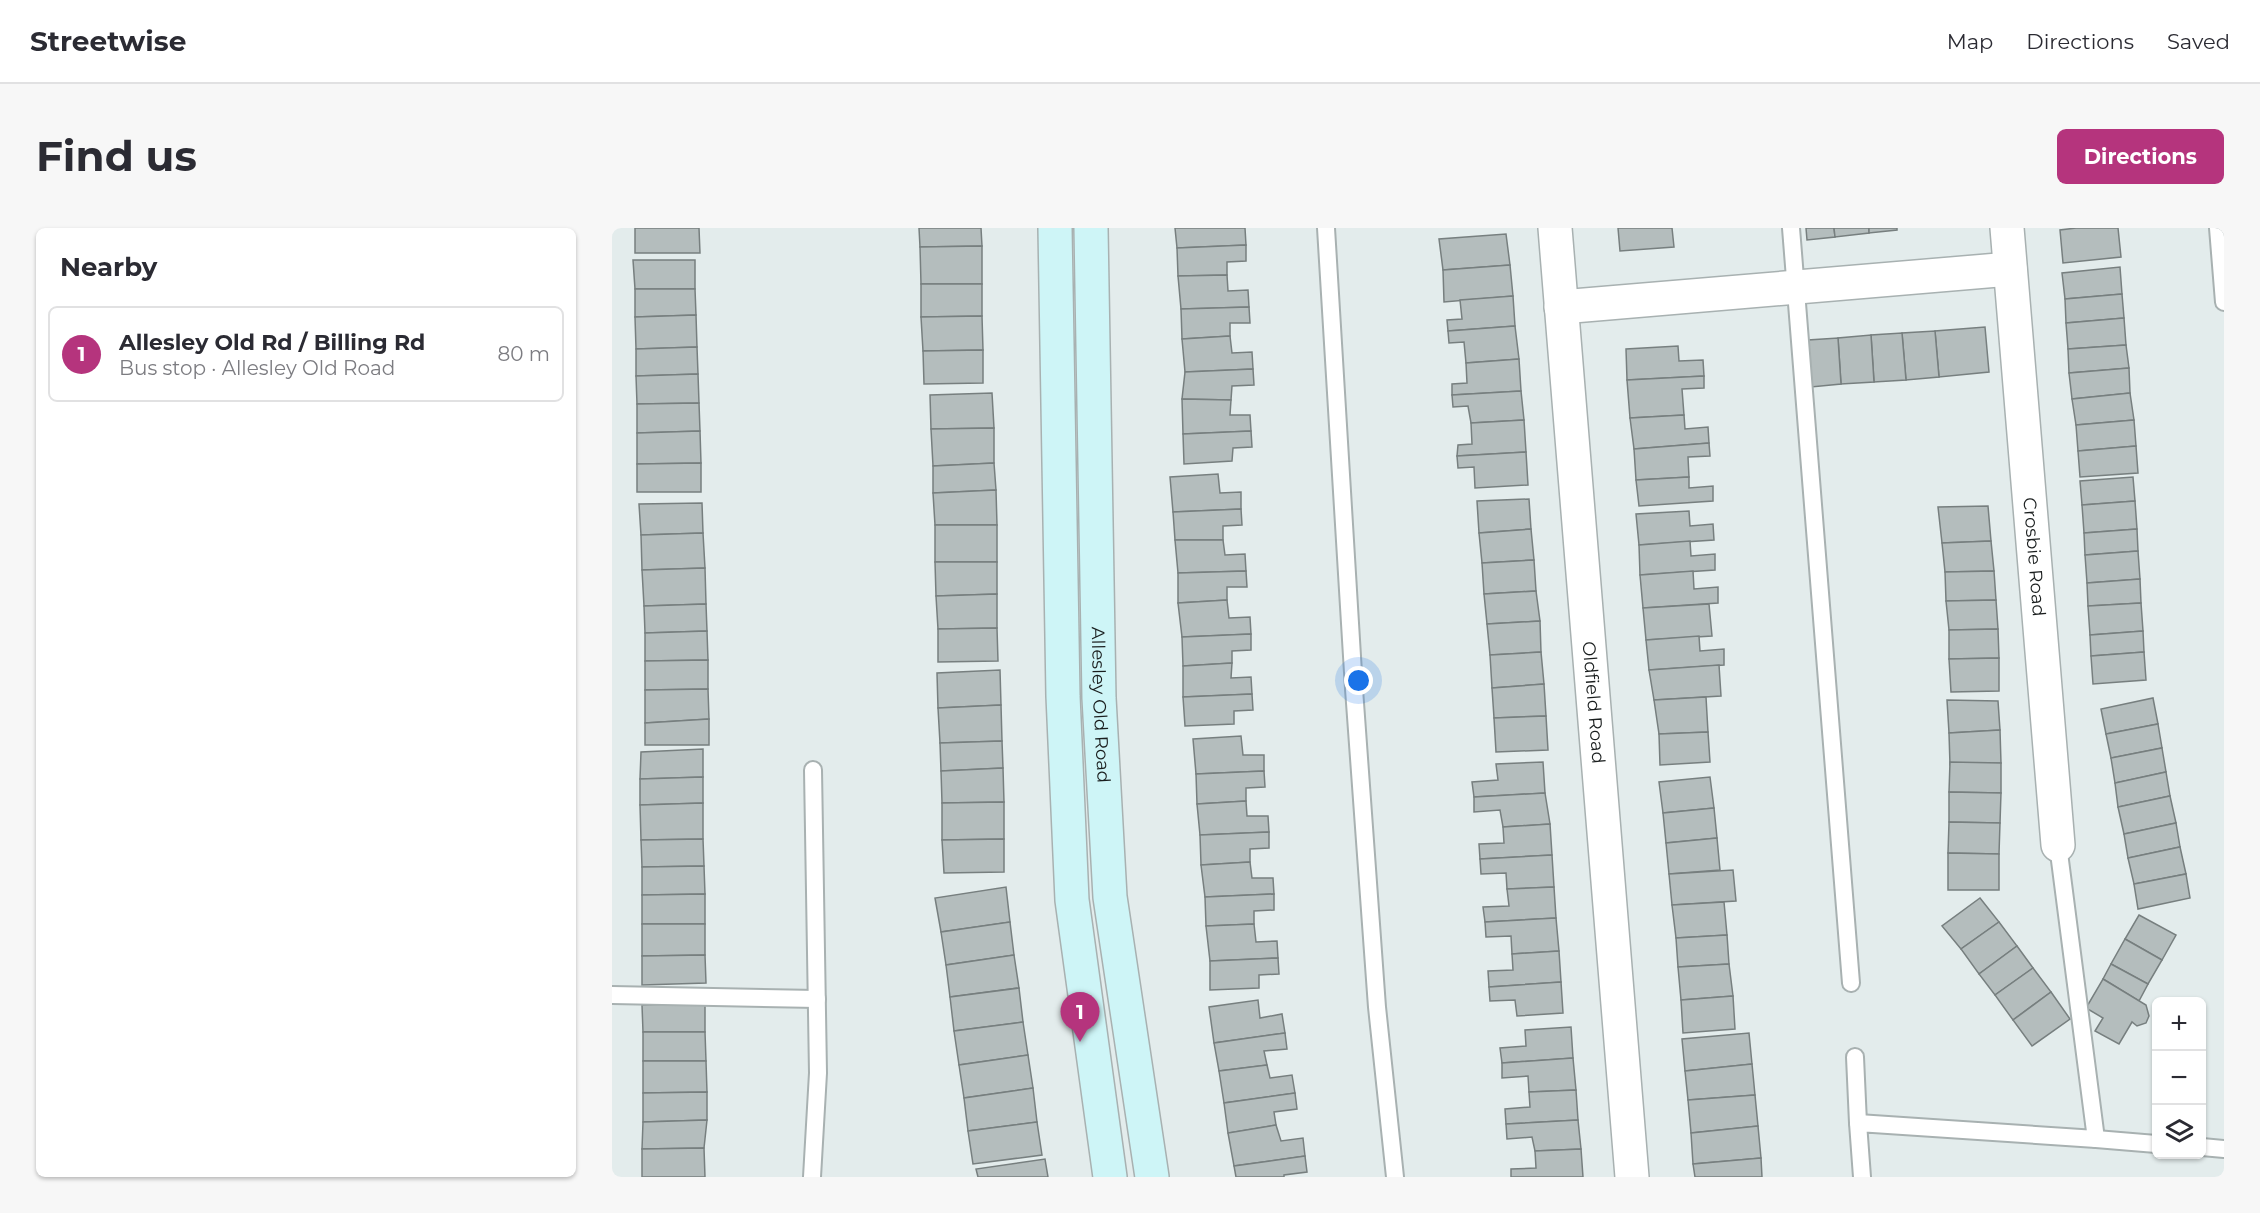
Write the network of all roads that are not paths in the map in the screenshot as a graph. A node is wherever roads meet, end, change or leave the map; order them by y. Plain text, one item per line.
1 (1055, 228) edge
2 (1091, 228) edge
3 (1326, 228) edge
4 (1555, 228) edge
5 (1791, 228) edge
6 (2007, 228) edge
7 (2218, 228) edge
8 (2010, 269) junction
9 (1796, 287) junction
10 (2224, 302) edge
11 (1561, 307) junction
12 (1094, 413) junction
13 (1058, 414) junction
14 (813, 770) dead end
15 (2058, 845) joint
16 (1851, 983) dead end
17 (612, 995) edge
18 (817, 999) junction
19 (1855, 1057) dead end
20 (1858, 1123) junction
21 (2096, 1139) junction
22 (2152, 1144) edge
23 (2206, 1147) edge
24 (2224, 1149) edge
25 (812, 1177) edge
26 (1110, 1177) edge
27 (1152, 1177) edge
28 (1395, 1177) edge
29 (1632, 1177) edge
30 (1862, 1177) edge

1 - 13 main road, Allesley Old Road
2 - 12 main road, Allesley Old Road
3 - 28 lane
4 - 11 street, Oldfield Road
5 - 9 lane
6 - 8 street, Crosbie Road
7 - 10 lane
8 - 9 street
8 - 15 street, Crosbie Road
9 - 11 street
9 - 16 lane
11 - 29 street, Oldfield Road
12 - 13 main road
12 - 27 main road, Allesley Old Road
13 - 26 main road, Allesley Old Road
14 - 18 lane
15 - 21 lane
17 - 18 lane
18 - 25 lane
19 - 20 lane
20 - 21 lane
20 - 30 lane
21 - 22 lane
23 - 24 lane

